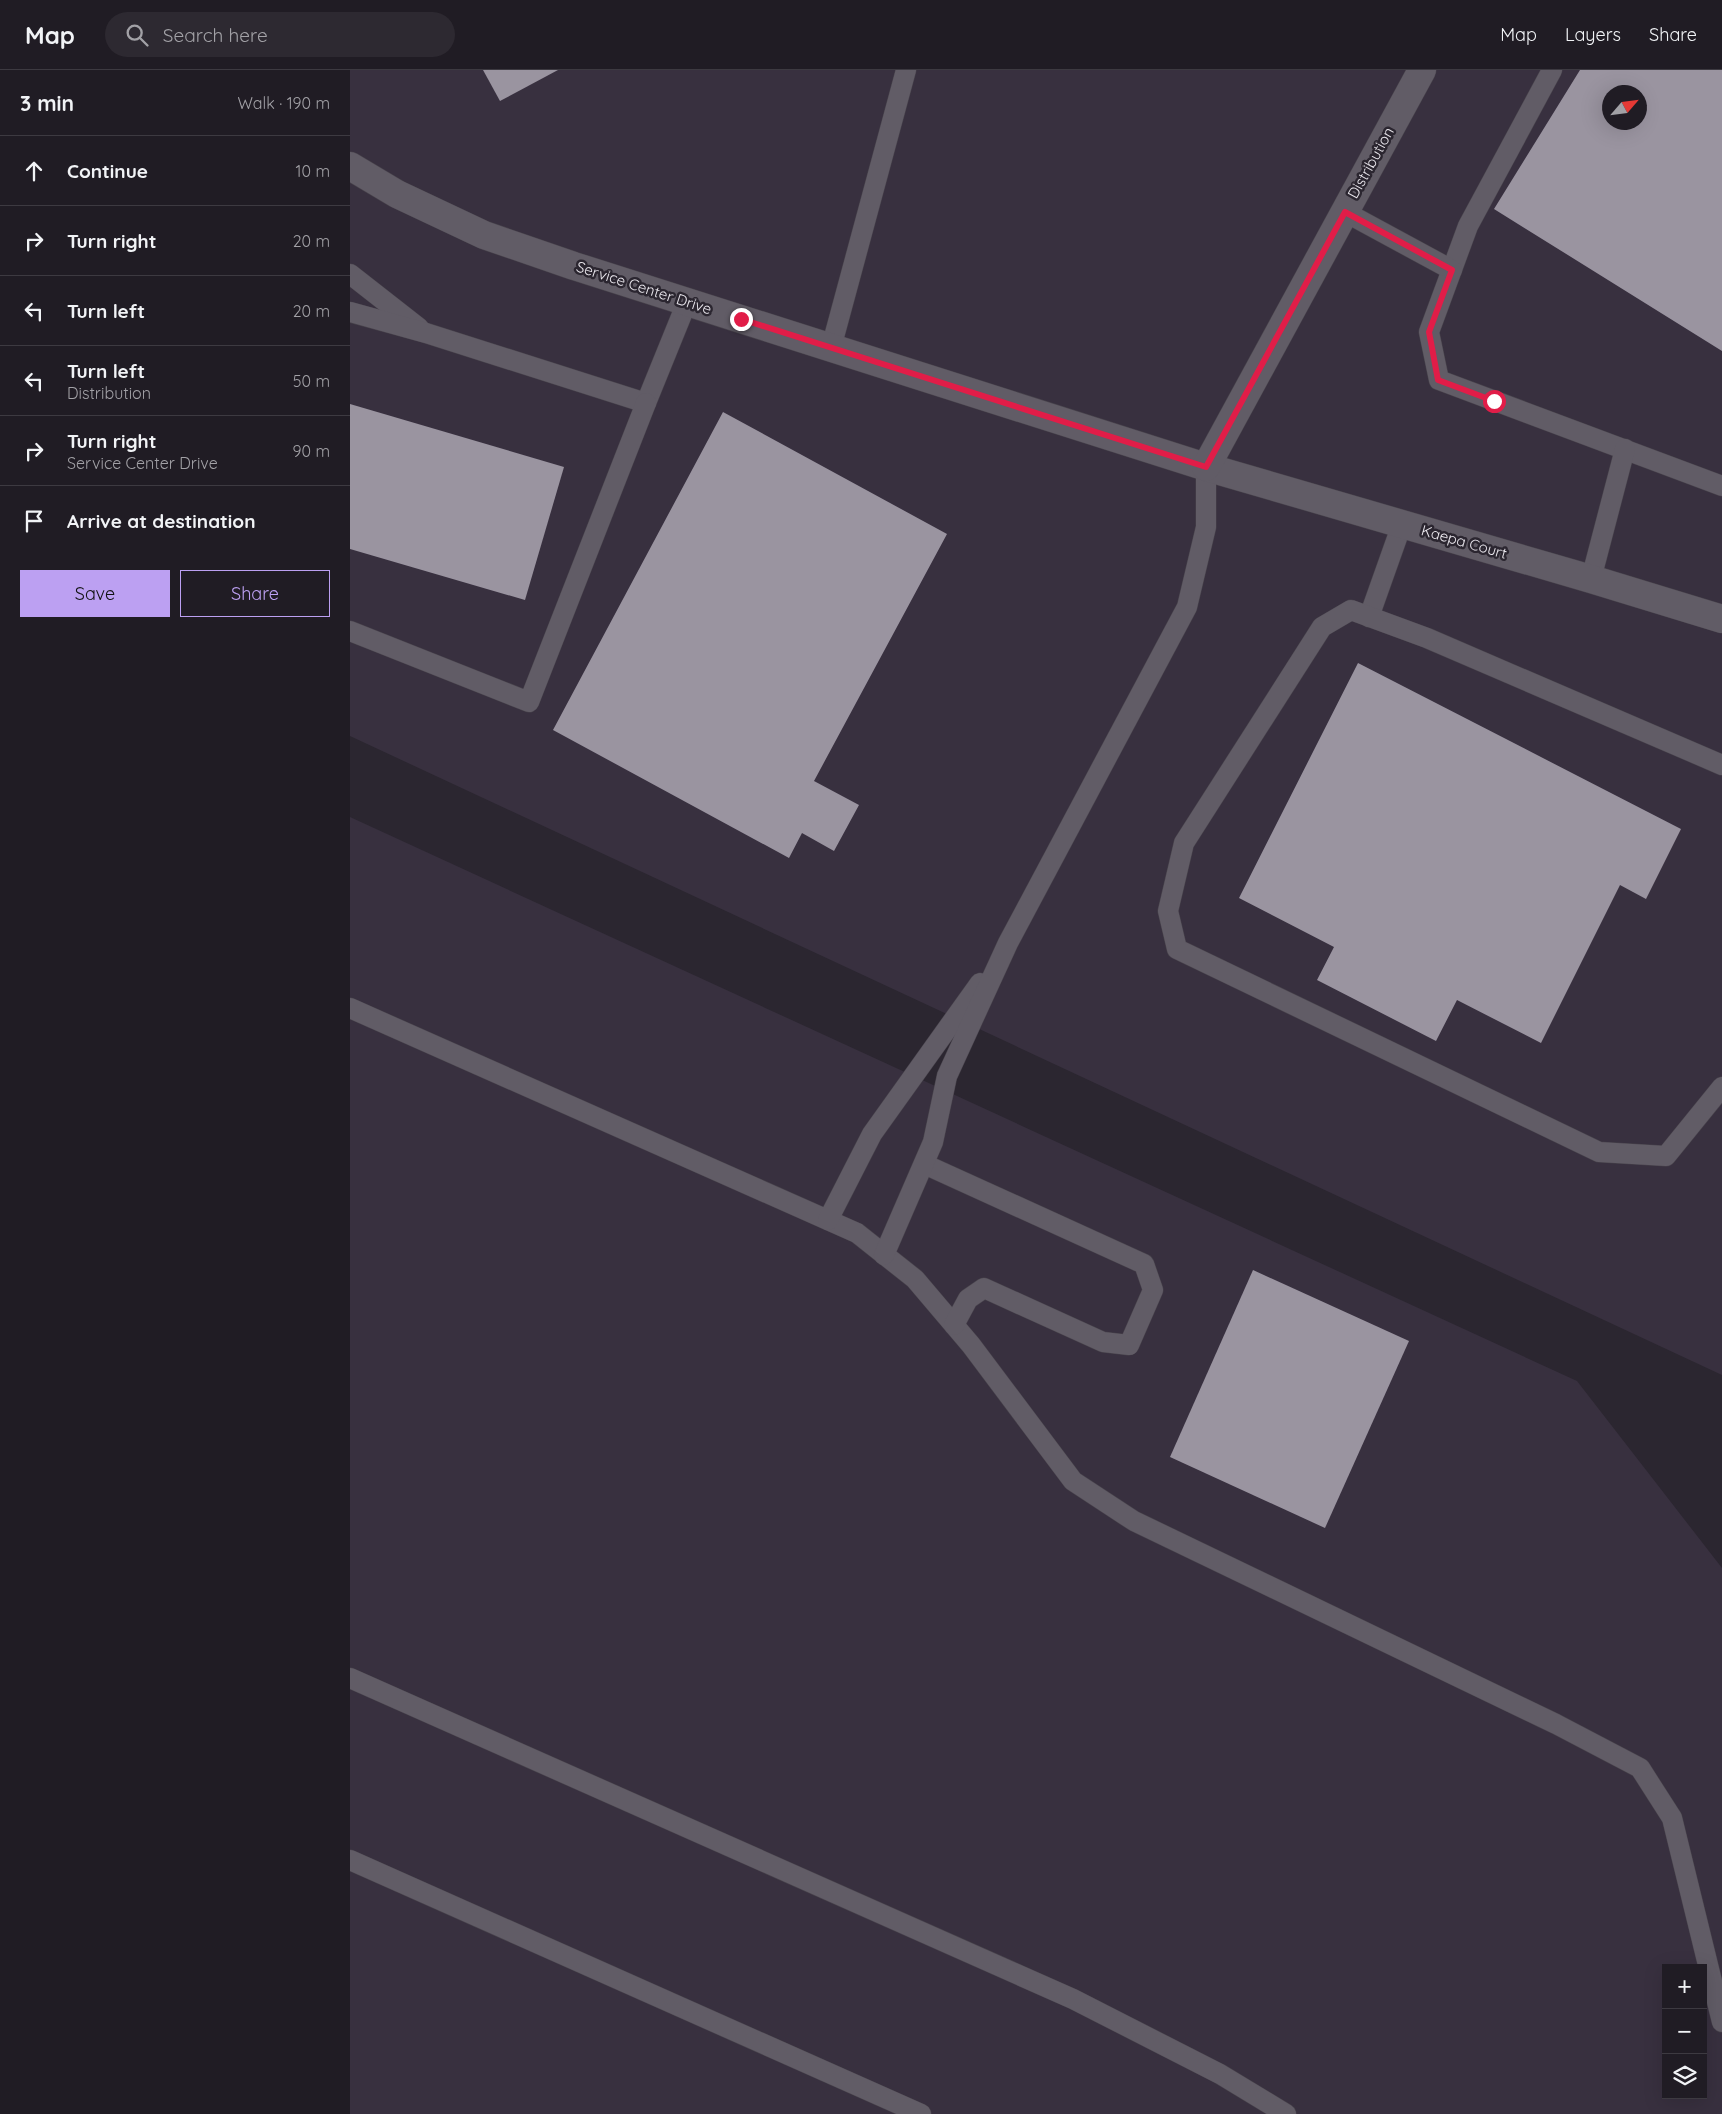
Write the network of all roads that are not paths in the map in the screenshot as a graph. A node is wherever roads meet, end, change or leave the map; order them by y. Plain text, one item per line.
1 (906, 70) edge
2 (1422, 70) edge
3 (1552, 70) edge
4 (350, 166) edge
5 (1345, 212) junction
6 (1452, 270) junction
7 (350, 274) edge
8 (687, 302) junction
9 (350, 312) edge
10 (426, 333) junction
11 (831, 348) junction
12 (646, 403) junction
13 (1625, 450) junction
14 (1206, 467) junction
15 (1722, 486) edge
16 (1402, 524) junction
17 (1591, 579) junction
18 (1369, 617) junction
19 (1722, 619) edge
20 (350, 631) edge
21 (1722, 764) edge
22 (1008, 943) junction
23 (350, 1008) edge
24 (1722, 1087) edge
25 (924, 1164) junction
26 (828, 1220) junction
27 (884, 1255) junction
28 (954, 1326) junction
29 (350, 1678) edge
30 (350, 1860) edge
31 (1722, 2022) edge
32 (920, 2114) edge
33 (1286, 2114) edge

1 - 11 lane
2 - 5 street, Distribution
3 - 6 lane
4 - 8 street, Service Center Drive
5 - 6 lane
5 - 14 street, Distribution
6 - 13 lane
7 - 10 lane
8 - 11 street, Service Center Drive
8 - 12 lane
9 - 10 lane
10 - 12 lane
11 - 14 street, Service Center Drive
12 - 20 lane
13 - 15 lane
13 - 17 lane
14 - 16 street, Kaepa Court
14 - 22 lane
16 - 17 street, Kaepa Court
16 - 18 lane
17 - 19 street, Kaepa Court
18 - 21 lane
18 - 24 lane
22 - 25 lane
22 - 26 lane
23 - 26 lane
25 - 27 lane
25 - 28 lane
26 - 27 lane
27 - 28 lane
28 - 31 lane
29 - 33 lane
30 - 32 lane

